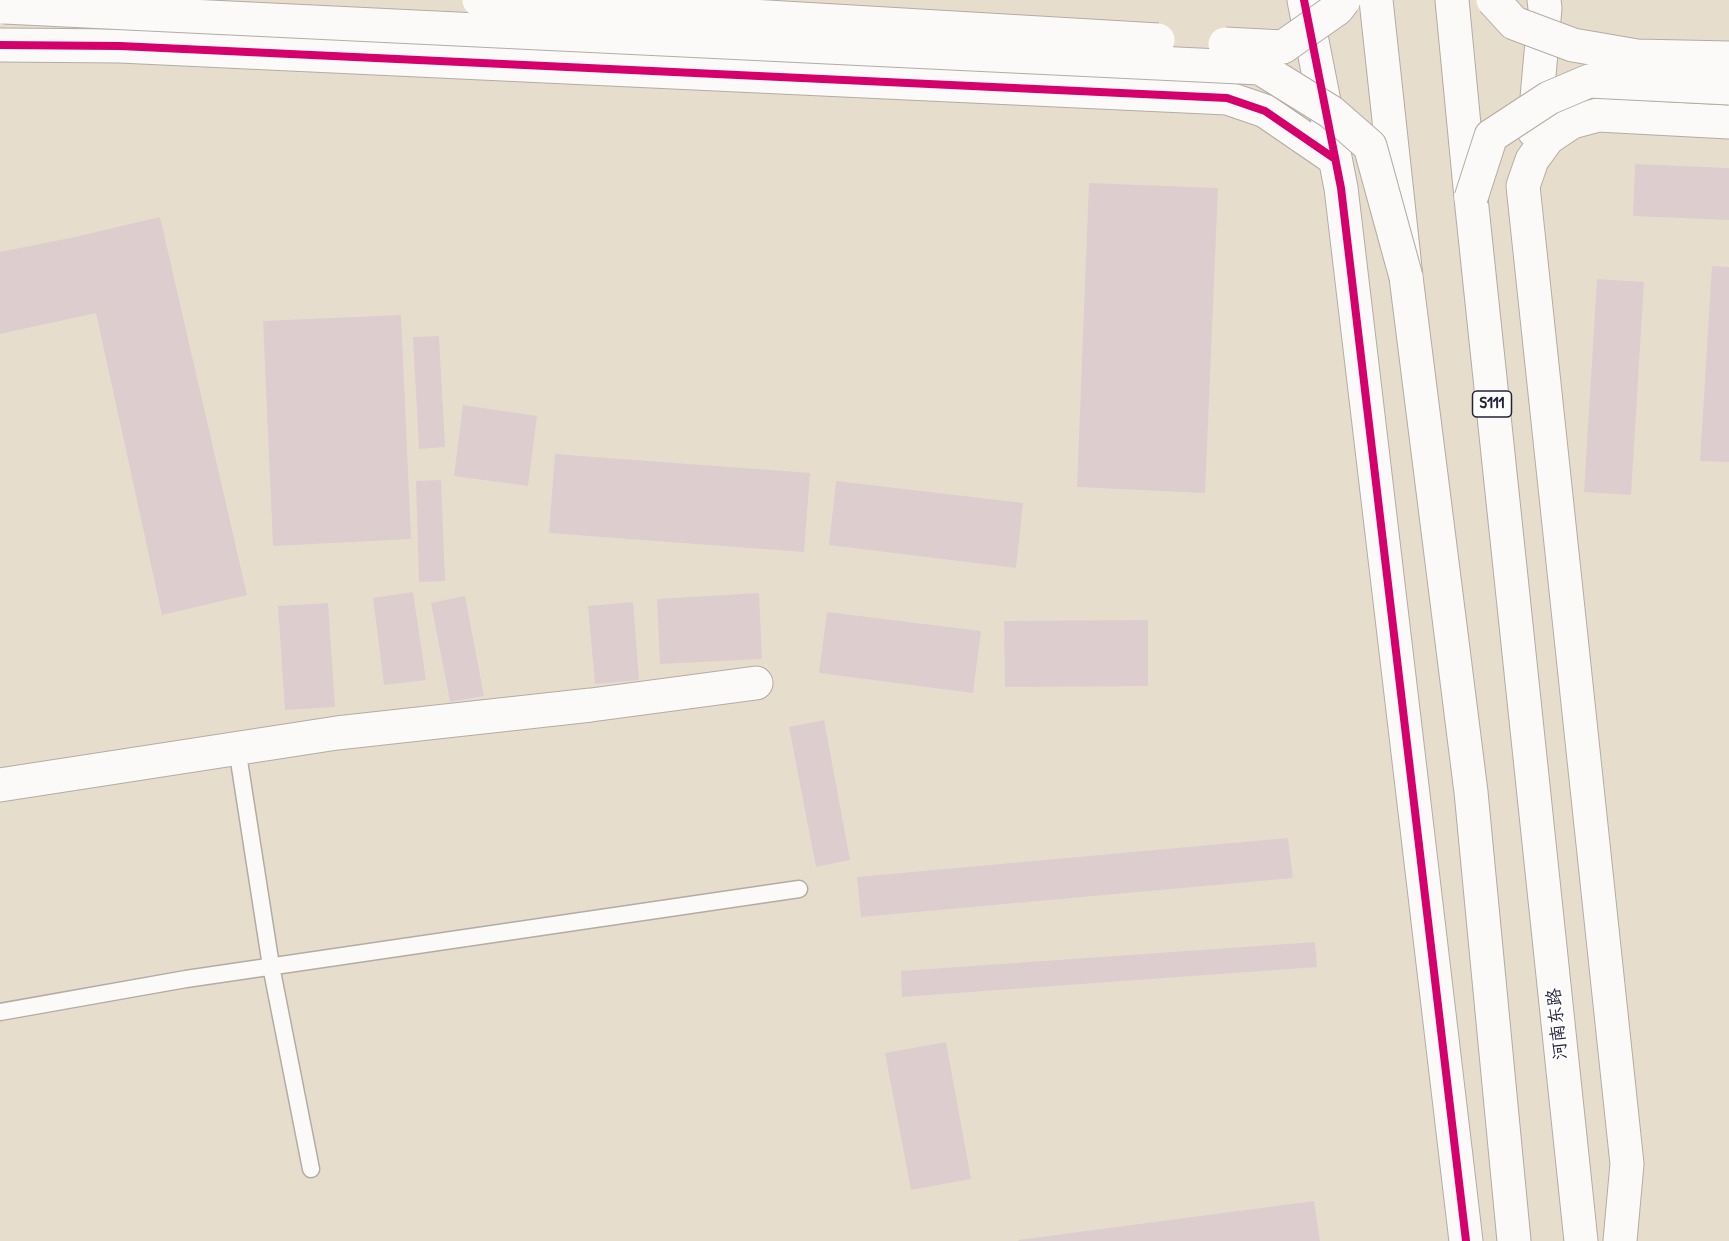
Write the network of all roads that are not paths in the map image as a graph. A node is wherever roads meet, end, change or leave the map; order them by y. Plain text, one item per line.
1 (479, 0) edge
2 (1304, 0) edge
3 (1344, 0) edge
4 (1376, 0) edge
5 (1452, 0) edge
6 (1493, 0) edge
7 (1544, 0) edge
8 (2, 7) edge
9 (0, 45) edge
10 (1729, 58) edge
11 (1729, 88) edge
12 (1729, 122) edge
13 (1335, 159) junction
14 (1532, 160) junction
15 (1471, 198) junction
16 (1406, 277) junction
17 (756, 683) dead end
18 (237, 748) junction
19 (0, 785) edge
20 (799, 889) dead end
21 (271, 966) junction
22 (0, 1012) edge
23 (1627, 1164) junction
24 (311, 1170) dead end
25 (1466, 1241) edge
26 (1514, 1241) edge
27 (1581, 1241) edge
28 (1620, 1241) edge
29 (1635, 1241) edge

1 - 3 main road, bridge
2 - 13 main road
4 - 16 main road, bridge
5 - 15 main road, S111
6 - 10 main road, bridge
7 - 14 main road
8 - 16 main road, bridge
9 - 13 main road
11 - 15 main road, bridge
12 - 14 main road
13 - 25 main road
14 - 23 main road
15 - 27 main road, 河南东路 / S111
16 - 26 main road
17 - 18 main road
18 - 19 main road
18 - 21 lane
20 - 21 lane
21 - 22 lane
21 - 24 lane
23 - 28 main road
23 - 29 main road

